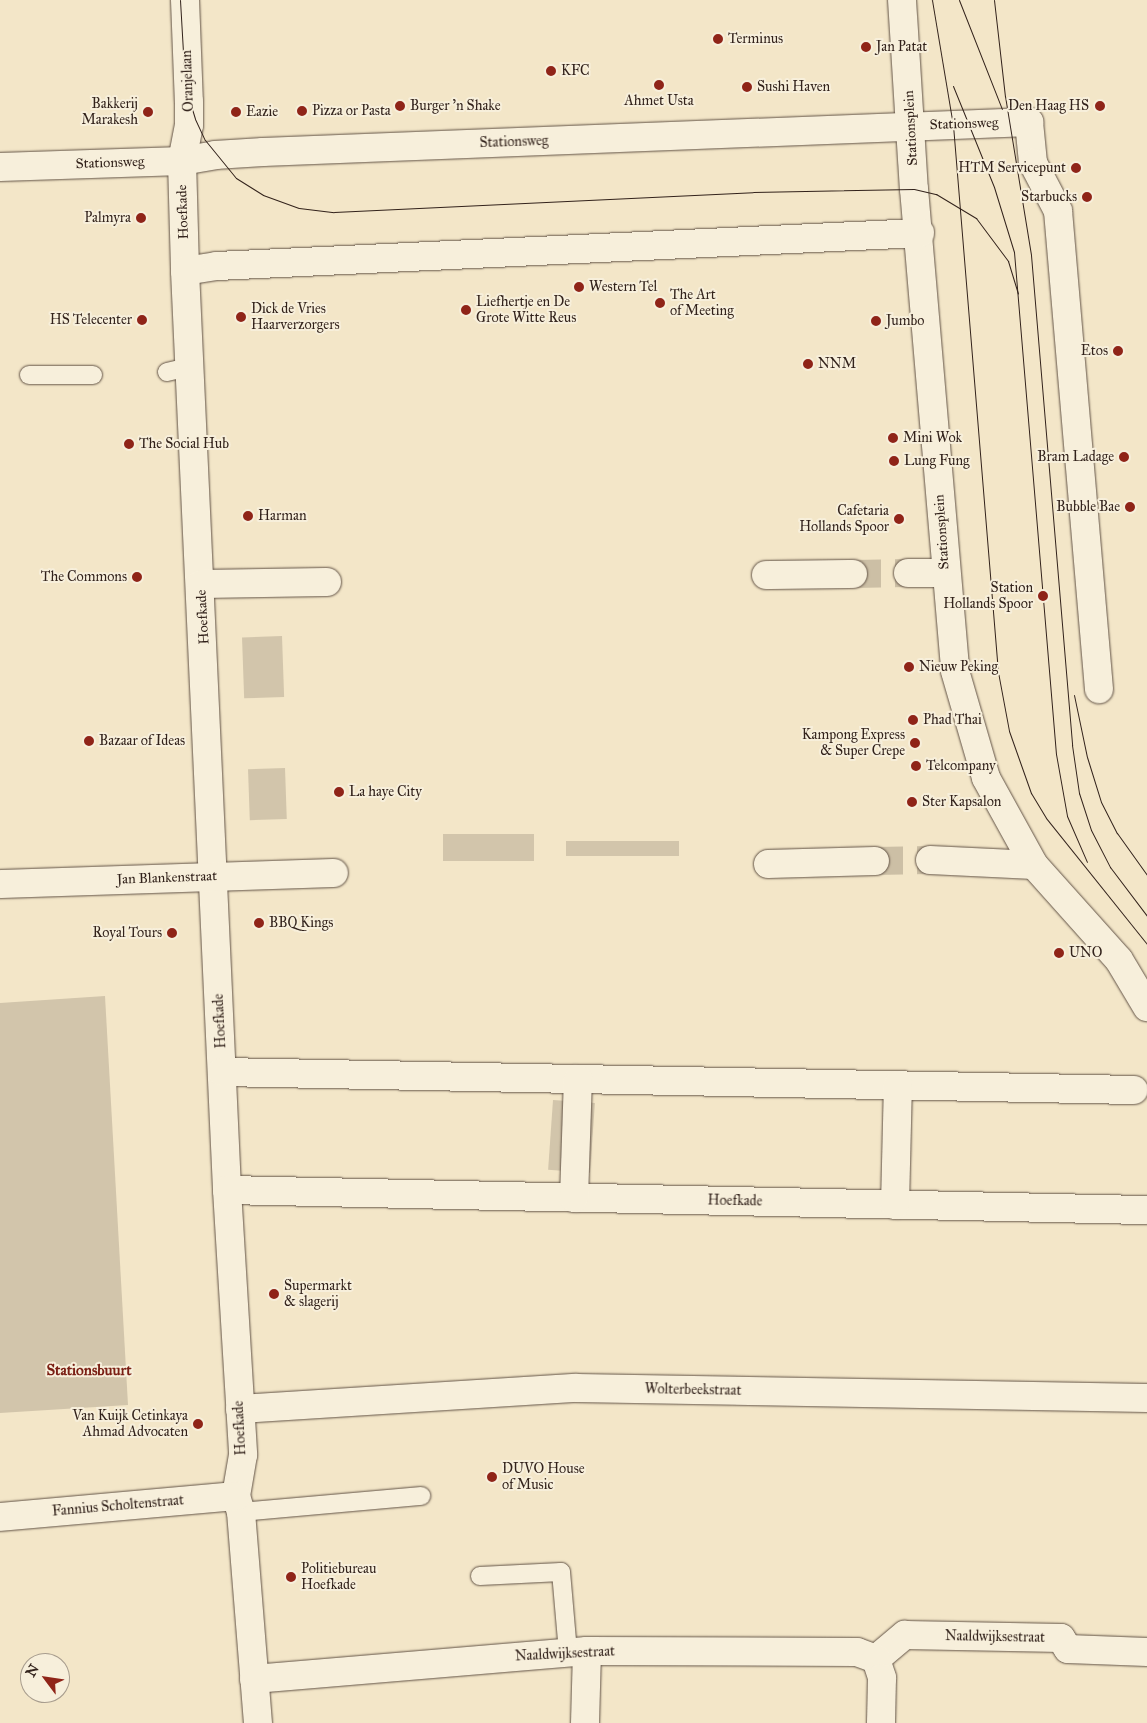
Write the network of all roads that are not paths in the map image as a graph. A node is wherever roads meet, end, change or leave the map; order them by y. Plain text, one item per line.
1 (185, 0) edge
2 (902, 0) edge
3 (911, 126) junction
4 (182, 161) junction
5 (0, 167) edge
6 (920, 233) junction
7 (185, 271) junction
8 (93, 375) dead end
9 (29, 376) dead end
10 (908, 573) tunnel mouth
11 (944, 573) junction
12 (853, 574) tunnel mouth
13 (766, 575) dead end
14 (327, 582) dead end
15 (201, 584) junction
16 (1099, 689) dead end
17 (930, 860) tunnel mouth
18 (875, 861) tunnel mouth
19 (768, 864) dead end
20 (1034, 865) junction
21 (334, 873) dead end
22 (213, 877) junction
23 (0, 884) edge
24 (1147, 1007) edge
25 (222, 1072) junction
26 (578, 1079) junction
27 (898, 1085) junction
28 (1134, 1090) dead end
29 (227, 1190) junction
30 (574, 1198) junction
31 (895, 1205) junction
32 (1147, 1210) edge
33 (1147, 1398) edge
34 (240, 1409) junction
35 (421, 1496) dead end
36 (239, 1504) junction
37 (0, 1517) edge
38 (480, 1576) dead end
39 (577, 1652) junction
40 (1147, 1652) edge
41 (876, 1659) junction
42 (254, 1679) junction
43 (258, 1723) edge
44 (585, 1723) edge
45 (881, 1723) edge

1 - 4 street, Oranjelaan
2 - 3 street, Stationsplein
3 - 4 street, Stationsweg
3 - 6 street, Stationsplein
3 - 16 street, Stationsweg
4 - 5 street, Stationsweg
4 - 7 street, Hoefkade
6 - 7 street
6 - 11 street, Stationsplein
7 - 15 street, Hoefkade
8 - 9 lane
10 - 11 street
11 - 20 street, Stationsplein
12 - 13 street
14 - 15 street
15 - 22 street, Hoefkade
17 - 20 street
18 - 19 street
20 - 24 street, Stationsplein
21 - 22 street, Jan Blankenstraat
22 - 23 street, Jan Blankenstraat
22 - 25 street, Hoefkade
25 - 26 street
25 - 29 street, Hoefkade
26 - 27 street
26 - 30 street
27 - 28 street
27 - 31 street
29 - 30 street, Hoefkade
29 - 34 street, Hoefkade
30 - 31 street, Hoefkade
31 - 32 street, Hoefkade
33 - 34 street, Wolterbeekstraat
34 - 36 street, Hoefkade
35 - 36 lane
36 - 37 street, Fannius Scholtenstraat
36 - 42 street, Hoefkade
38 - 39 lane
39 - 41 street, Naaldwijksestraat
39 - 42 street, Naaldwijksestraat
39 - 44 street
40 - 41 street, Naaldwijksestraat
41 - 45 street
42 - 43 street, Hoefkade

